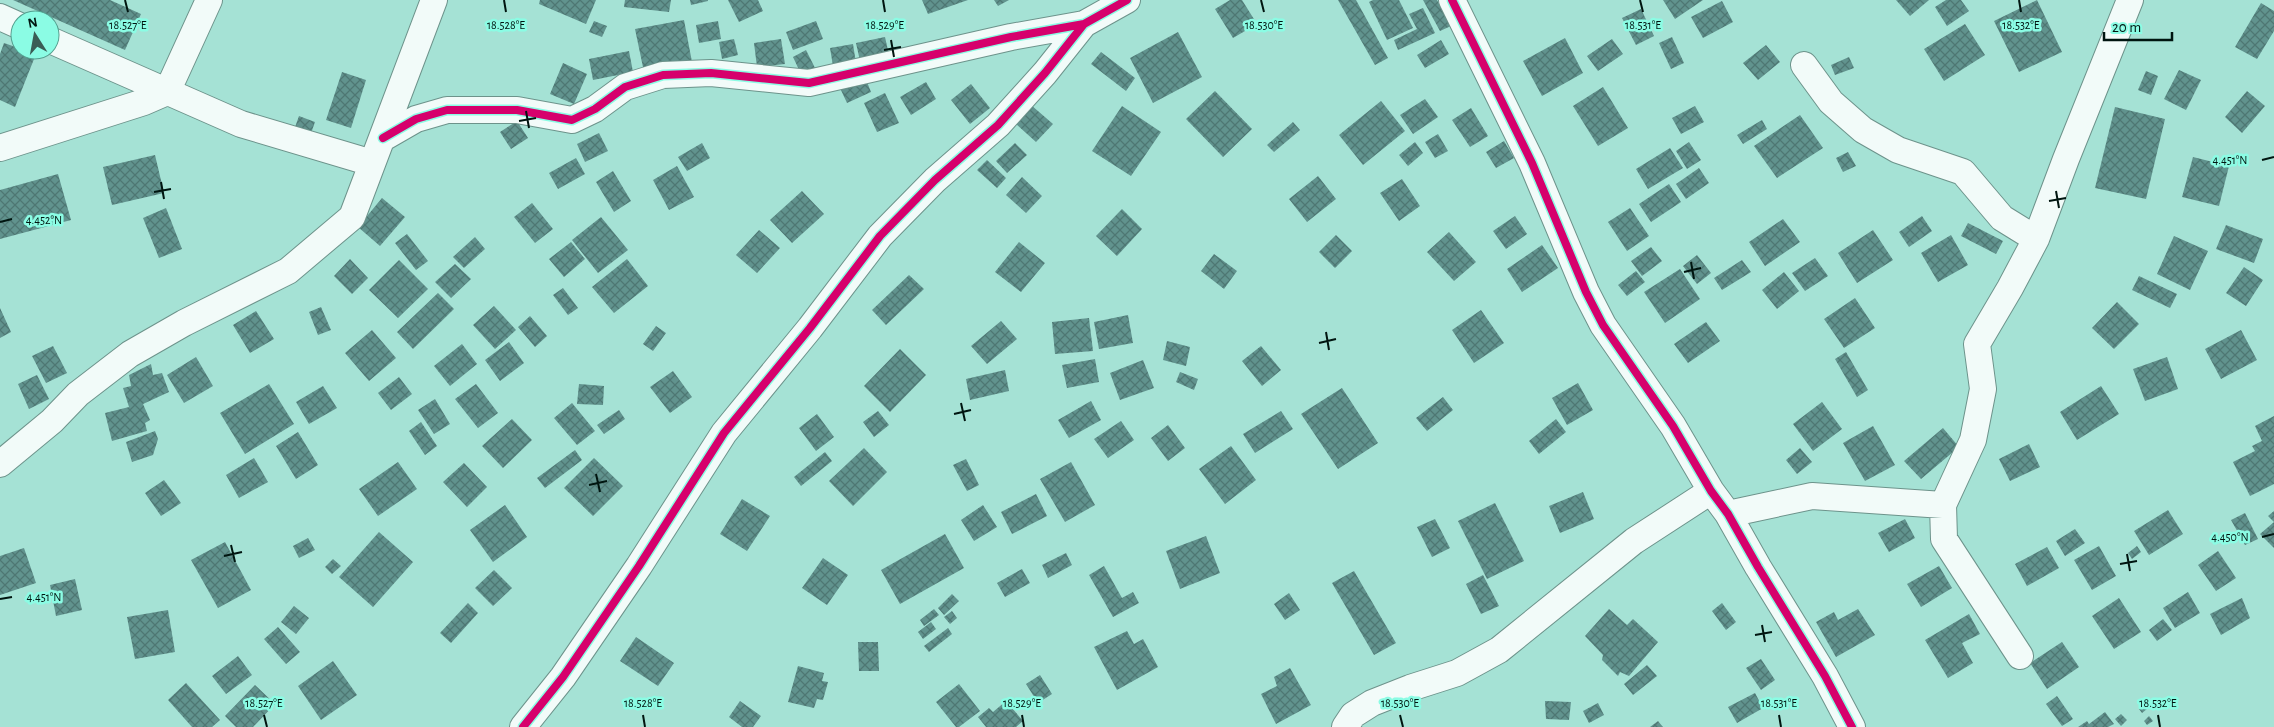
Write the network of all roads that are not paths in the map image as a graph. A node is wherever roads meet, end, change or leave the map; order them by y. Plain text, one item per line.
1 (209, 0) edge
2 (434, 0) edge
3 (1128, 0) edge
4 (1452, 0) edge
5 (2130, 0) edge
6 (1084, 24) junction
7 (60, 44) edge
8 (1804, 65) dead end
9 (167, 92) junction
10 (383, 138) junction
11 (0, 148) edge
12 (372, 163) junction
13 (2036, 239) junction
14 (0, 464) edge
15 (1711, 491) junction
16 (1943, 505) junction
17 (1728, 514) junction
18 (2020, 656) dead end
19 (523, 727) edge
20 (1345, 727) edge
21 (1852, 727) edge

1 - 9 street
2 - 10 street
3 - 6 street
4 - 15 street
5 - 13 street
6 - 10 street
6 - 19 street
7 - 9 street
8 - 13 street
9 - 11 street
9 - 12 street
10 - 12 street
12 - 14 street
13 - 16 street
15 - 17 street
15 - 20 street
16 - 17 street
16 - 18 street
17 - 21 street

